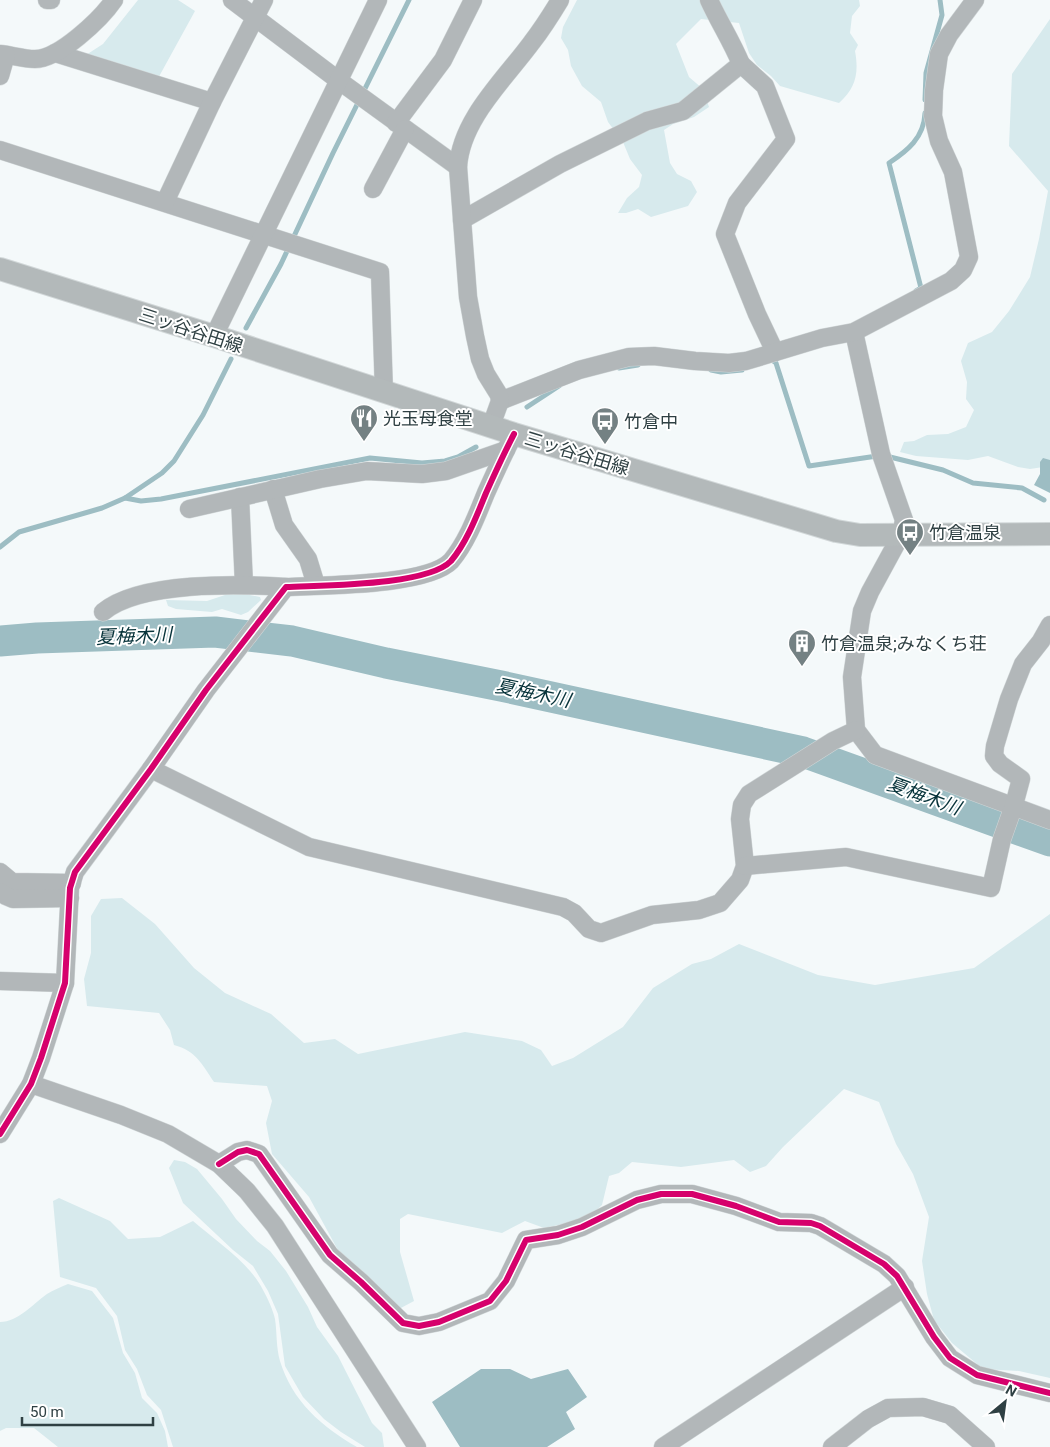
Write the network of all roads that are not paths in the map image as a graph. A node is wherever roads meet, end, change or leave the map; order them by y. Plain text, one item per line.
1 (114, 0) edge
2 (232, 0) edge
3 (264, 0) edge
4 (378, 0) edge
5 (473, 0) edge
6 (560, 0) edge
7 (709, 0) edge
8 (975, 0) edge
9 (255, 18) junction
10 (55, 53) junction
11 (3, 54) edge
12 (741, 64) junction
13 (0, 76) edge
14 (338, 80) junction
15 (212, 102) junction
16 (401, 126) junction
17 (0, 150) edge
18 (458, 166) junction
19 (373, 189) dead end
20 (165, 202) junction
21 (462, 220) junction
22 (263, 235) junction
23 (0, 269) edge
24 (854, 332) junction
25 (214, 336) junction
26 (774, 352) junction
27 (384, 393) junction
28 (500, 402) junction
29 (491, 426) junction
30 (510, 442) junction
31 (272, 489) junction
32 (240, 496) junction
33 (189, 509) dead end
34 (1050, 534) edge
35 (901, 535) junction
36 (244, 585) junction
37 (316, 585) junction
38 (286, 587) junction
39 (103, 612) dead end
40 (1050, 625) edge
41 (856, 730) junction
42 (151, 769) junction
43 (1014, 808) junction
44 (1050, 820) edge
45 (745, 866) junction
46 (0, 872) edge
47 (71, 890) junction
48 (0, 892) edge
49 (0, 982) edge
50 (65, 983) junction
51 (31, 1084) junction
52 (0, 1134) edge
53 (219, 1164) junction
54 (905, 1288) junction
55 (1050, 1393) edge
56 (839, 1445) edge
57 (417, 1447) edge
58 (664, 1447) edge
59 (986, 1447) edge

1 - 10 street
2 - 9 street
3 - 9 street
4 - 14 street
5 - 16 street
6 - 18 street
7 - 12 street
8 - 24 street
9 - 14 street
9 - 15 street
10 - 11 street
10 - 15 street
11 - 13 street
12 - 21 street
12 - 26 street
14 - 16 street
14 - 22 street
15 - 20 street
16 - 18 street
16 - 19 street
17 - 20 street
18 - 21 street
20 - 22 street
21 - 28 street
22 - 25 street
22 - 27 street
23 - 25 main road, 三ッ谷谷田線
24 - 26 street
24 - 35 street
25 - 27 main road, 三ッ谷谷田線
26 - 28 street
27 - 29 main road, 三ッ谷谷田線
28 - 29 street
29 - 30 main road, 三ッ谷谷田線
30 - 31 street
30 - 35 main road, 三ッ谷谷田線
30 - 37 street
31 - 32 street
31 - 37 street
32 - 33 street
32 - 36 street
34 - 35 main road, 三ッ谷谷田線
35 - 41 street
36 - 38 street
36 - 39 street
37 - 38 street
38 - 42 street
40 - 43 street
41 - 43 street
41 - 45 street
42 - 45 street
42 - 47 street
43 - 44 street
43 - 45 street
46 - 47 street
47 - 48 street
47 - 50 street
49 - 50 street
50 - 51 street
51 - 52 street
51 - 53 street
53 - 54 street
53 - 57 street
54 - 55 street
54 - 58 street
56 - 59 street

